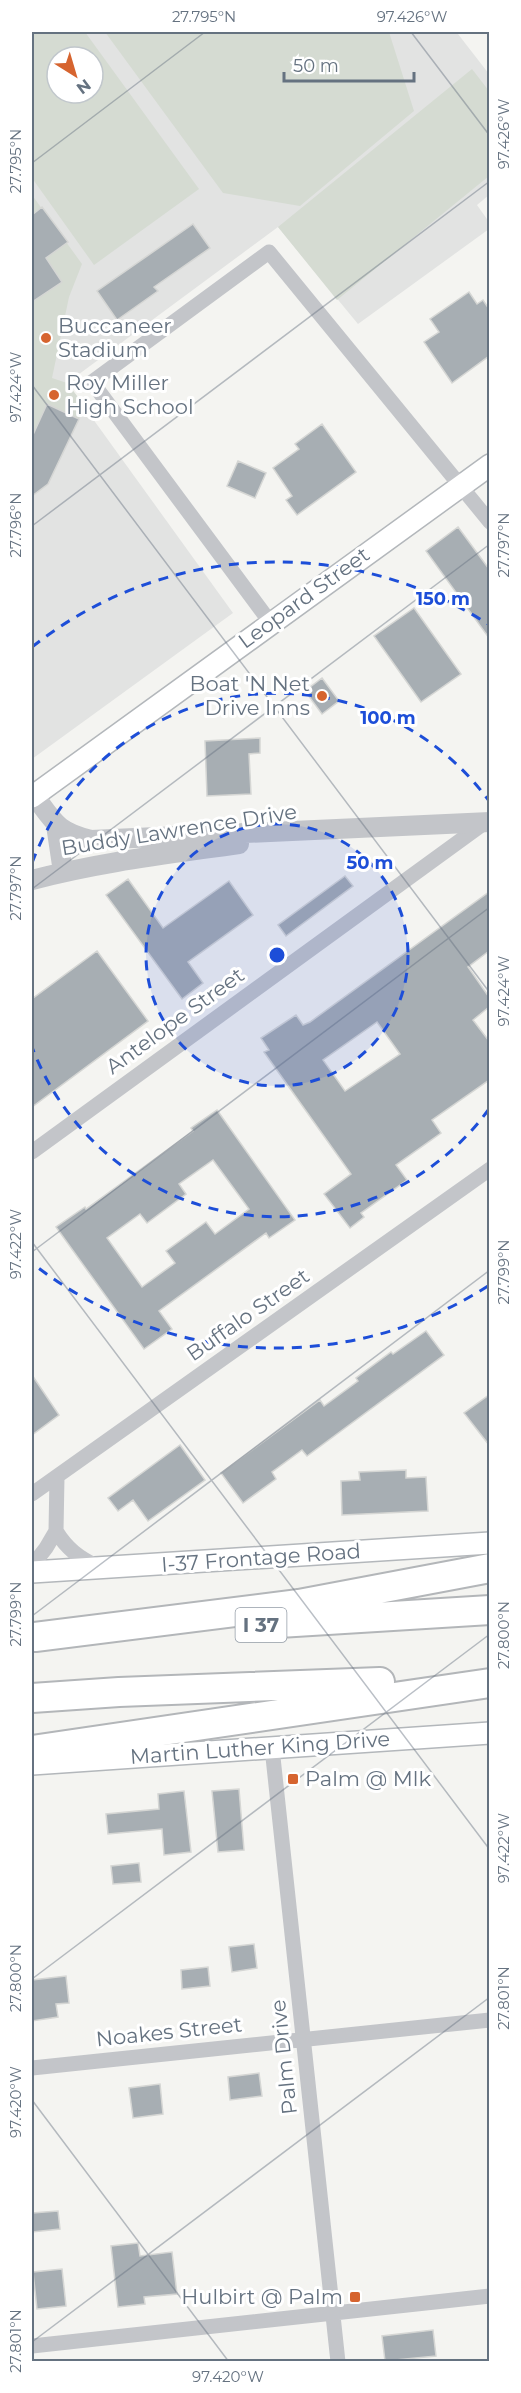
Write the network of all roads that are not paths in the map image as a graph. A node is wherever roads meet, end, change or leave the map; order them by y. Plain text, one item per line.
1 (489, 465) edge
2 (461, 486) junction
3 (489, 522) edge
4 (270, 622) junction
5 (33, 796) edge
6 (488, 821) edge
7 (56, 825) junction
8 (334, 830) junction
9 (91, 840) junction
10 (69, 870) junction
11 (32, 880) edge
12 (32, 1152) edge
13 (489, 1169) edge
14 (57, 1477) junction
15 (32, 1494) edge
16 (56, 1531) junction
17 (489, 1543) edge
18 (32, 1566) edge
19 (489, 1568) edge
20 (103, 1569) junction
21 (32, 1572) edge
22 (489, 1610) edge
23 (33, 1637) edge
24 (489, 1678) edge
25 (489, 1683) edge
26 (32, 1698) edge
27 (489, 1733) edge
28 (272, 1748) junction
29 (32, 1750) edge
30 (32, 1764) edge
31 (489, 2020) edge
32 (303, 2039) junction
33 (32, 2068) edge
34 (489, 2296) edge
35 (333, 2313) junction
36 (32, 2346) edge
37 (338, 2361) edge

1 - 2 main road, Leopard Street
2 - 3 street
2 - 4 main road, Leopard Street
2 - 4 street
4 - 5 main road, Leopard Street
5 - 7 street, Buddy Lawrence Drive
6 - 8 street, Buddy Lawrence Drive
6 - 12 street, Antelope Street
7 - 9 street, Buddy Lawrence Drive
7 - 10 street
8 - 9 street, Buddy Lawrence Drive
8 - 10 street, Buddy Lawrence Drive
9 - 10 street
10 - 11 street, Buddy Lawrence Drive
13 - 14 street, Buffalo Street
14 - 15 street, Buffalo Street
14 - 16 street
16 - 18 street
16 - 20 street
17 - 20 main road, I-37 Frontage Road
19 - 23 highway
20 - 21 main road, I-37 Frontage Road
22 - 23 highway, I 37
24 - 26 highway
25 - 29 highway
27 - 28 main road, Martin Luther King Drive
28 - 30 main road, Martin Luther King Drive
28 - 32 street, Palm Drive
31 - 32 street, Noakes Street
32 - 33 street, Noakes Street
32 - 35 street, Palm Drive
34 - 35 street
35 - 36 street
35 - 37 street, Palm Drive

